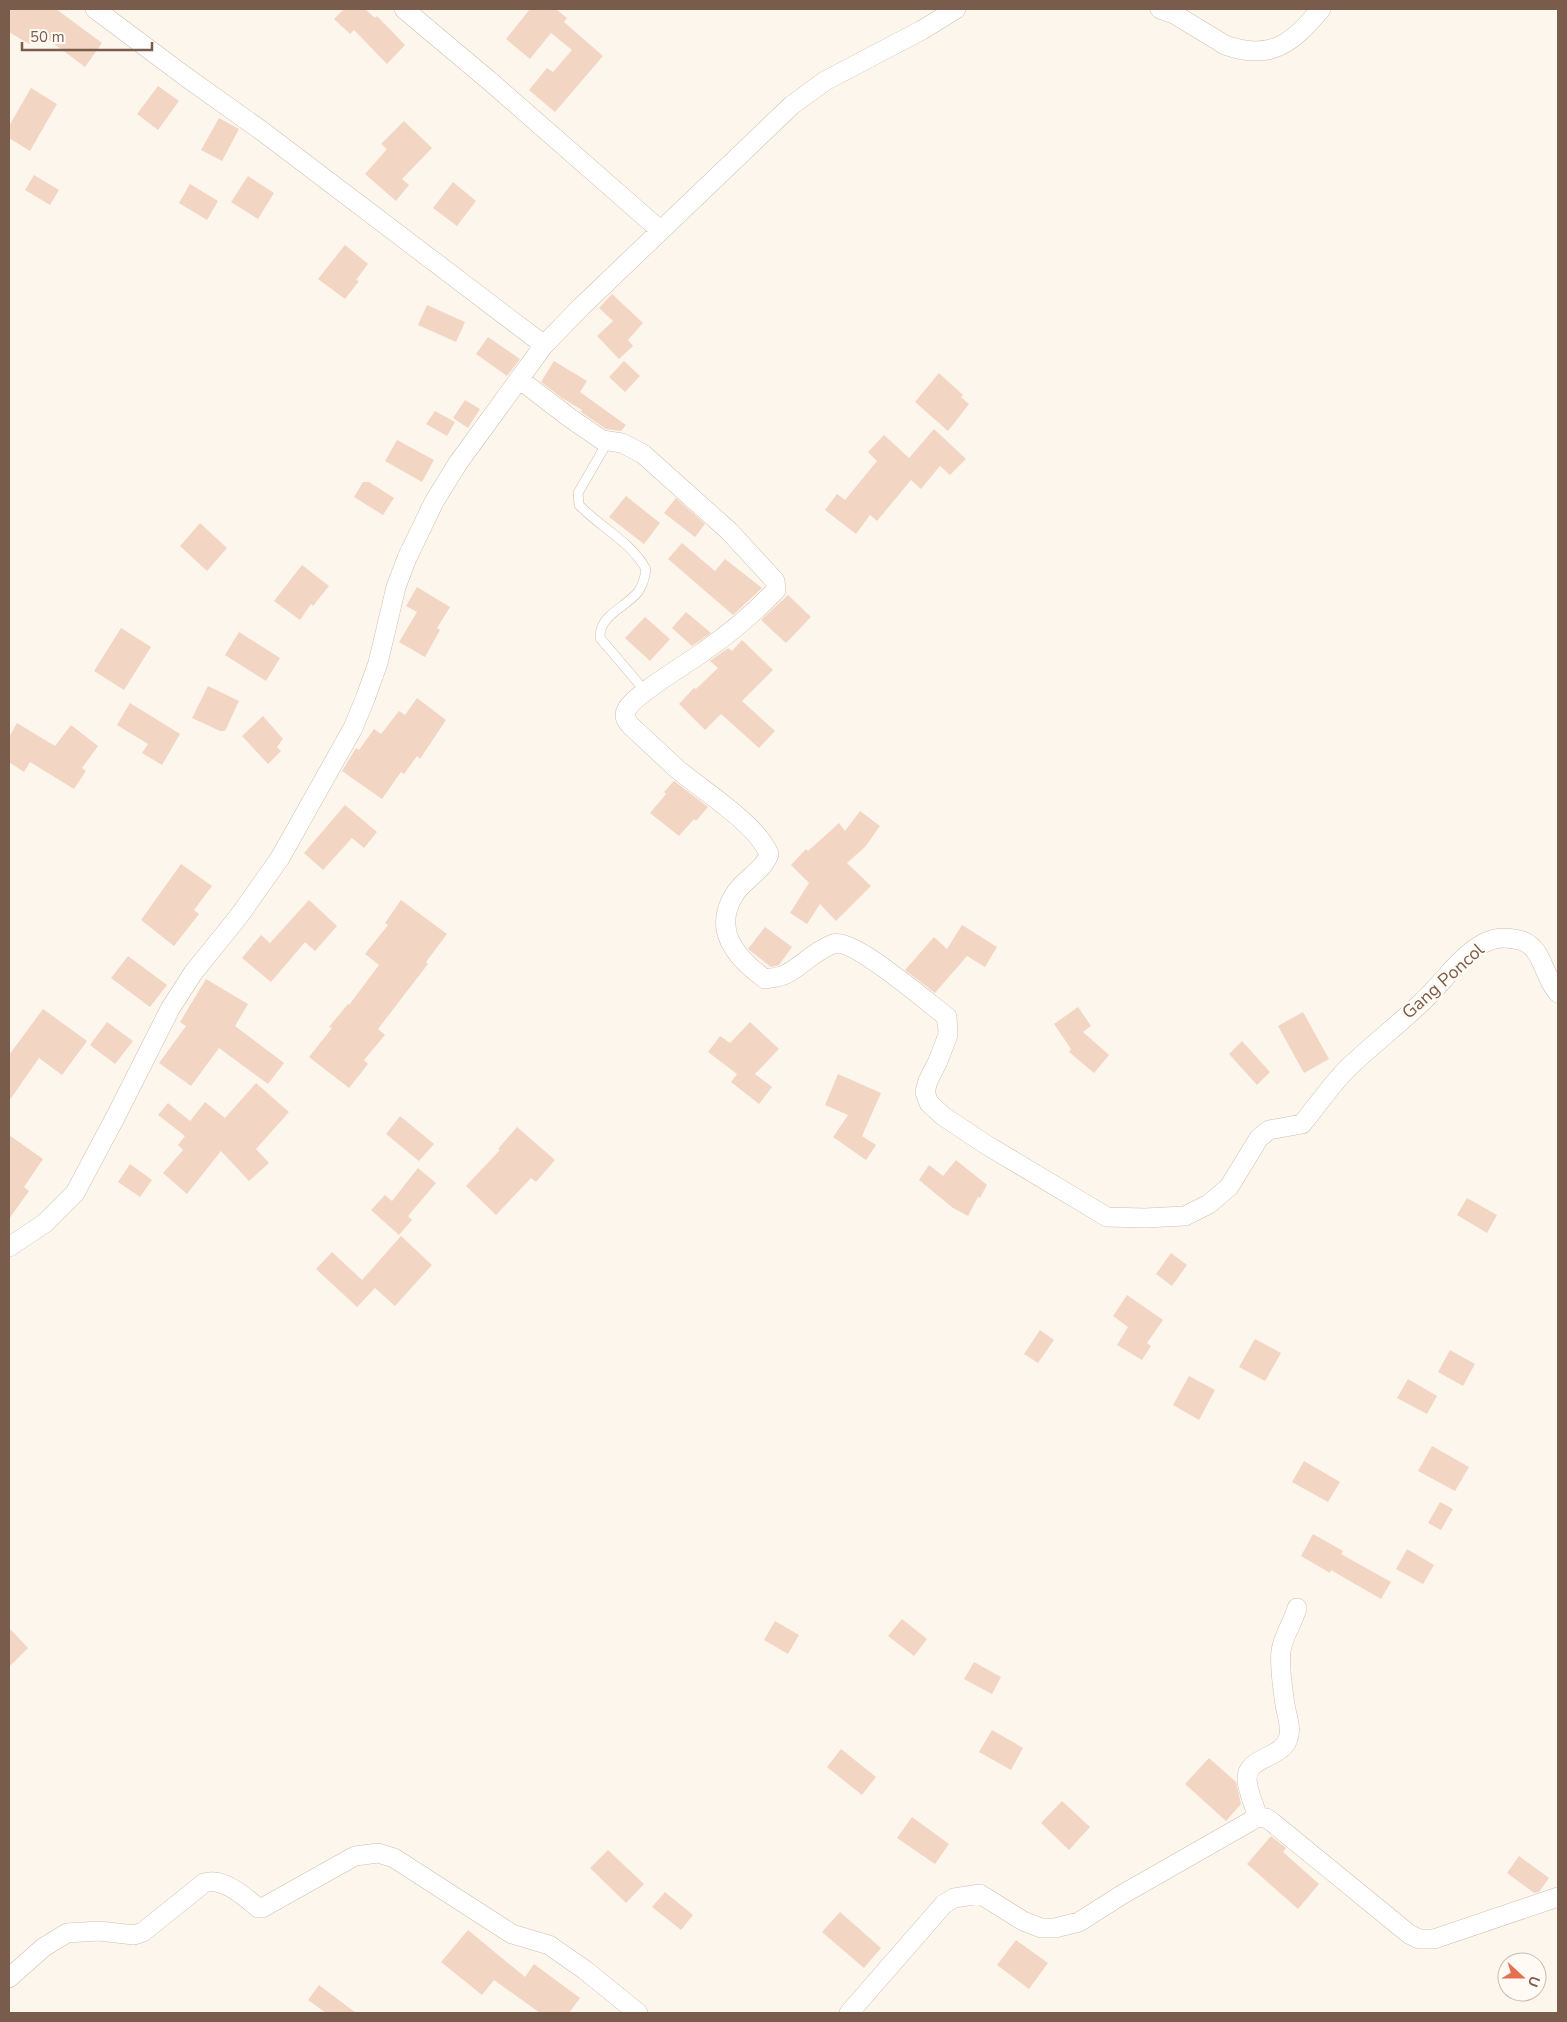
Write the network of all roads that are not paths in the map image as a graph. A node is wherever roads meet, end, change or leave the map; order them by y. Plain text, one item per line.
1 (95, 9) edge
2 (404, 9) edge
3 (956, 9) edge
4 (1160, 9) edge
5 (1321, 9) edge
6 (660, 230) junction
7 (544, 345) junction
8 (519, 379) junction
9 (608, 440) junction
10 (646, 692) junction
11 (1558, 993) edge
12 (9, 1247) edge
13 (1297, 1608) dead end
14 (1258, 1817) junction
15 (1558, 1897) edge
16 (9, 1978) edge
17 (638, 2013) edge
18 (849, 2013) edge

1 - 7 street
2 - 6 street
3 - 6 street
4 - 5 street
6 - 7 street
7 - 8 street
8 - 9 street
8 - 12 street
9 - 10 lane
9 - 10 street
10 - 11 street, Gang Poncol
13 - 14 street
14 - 15 street
14 - 18 street
16 - 17 street

